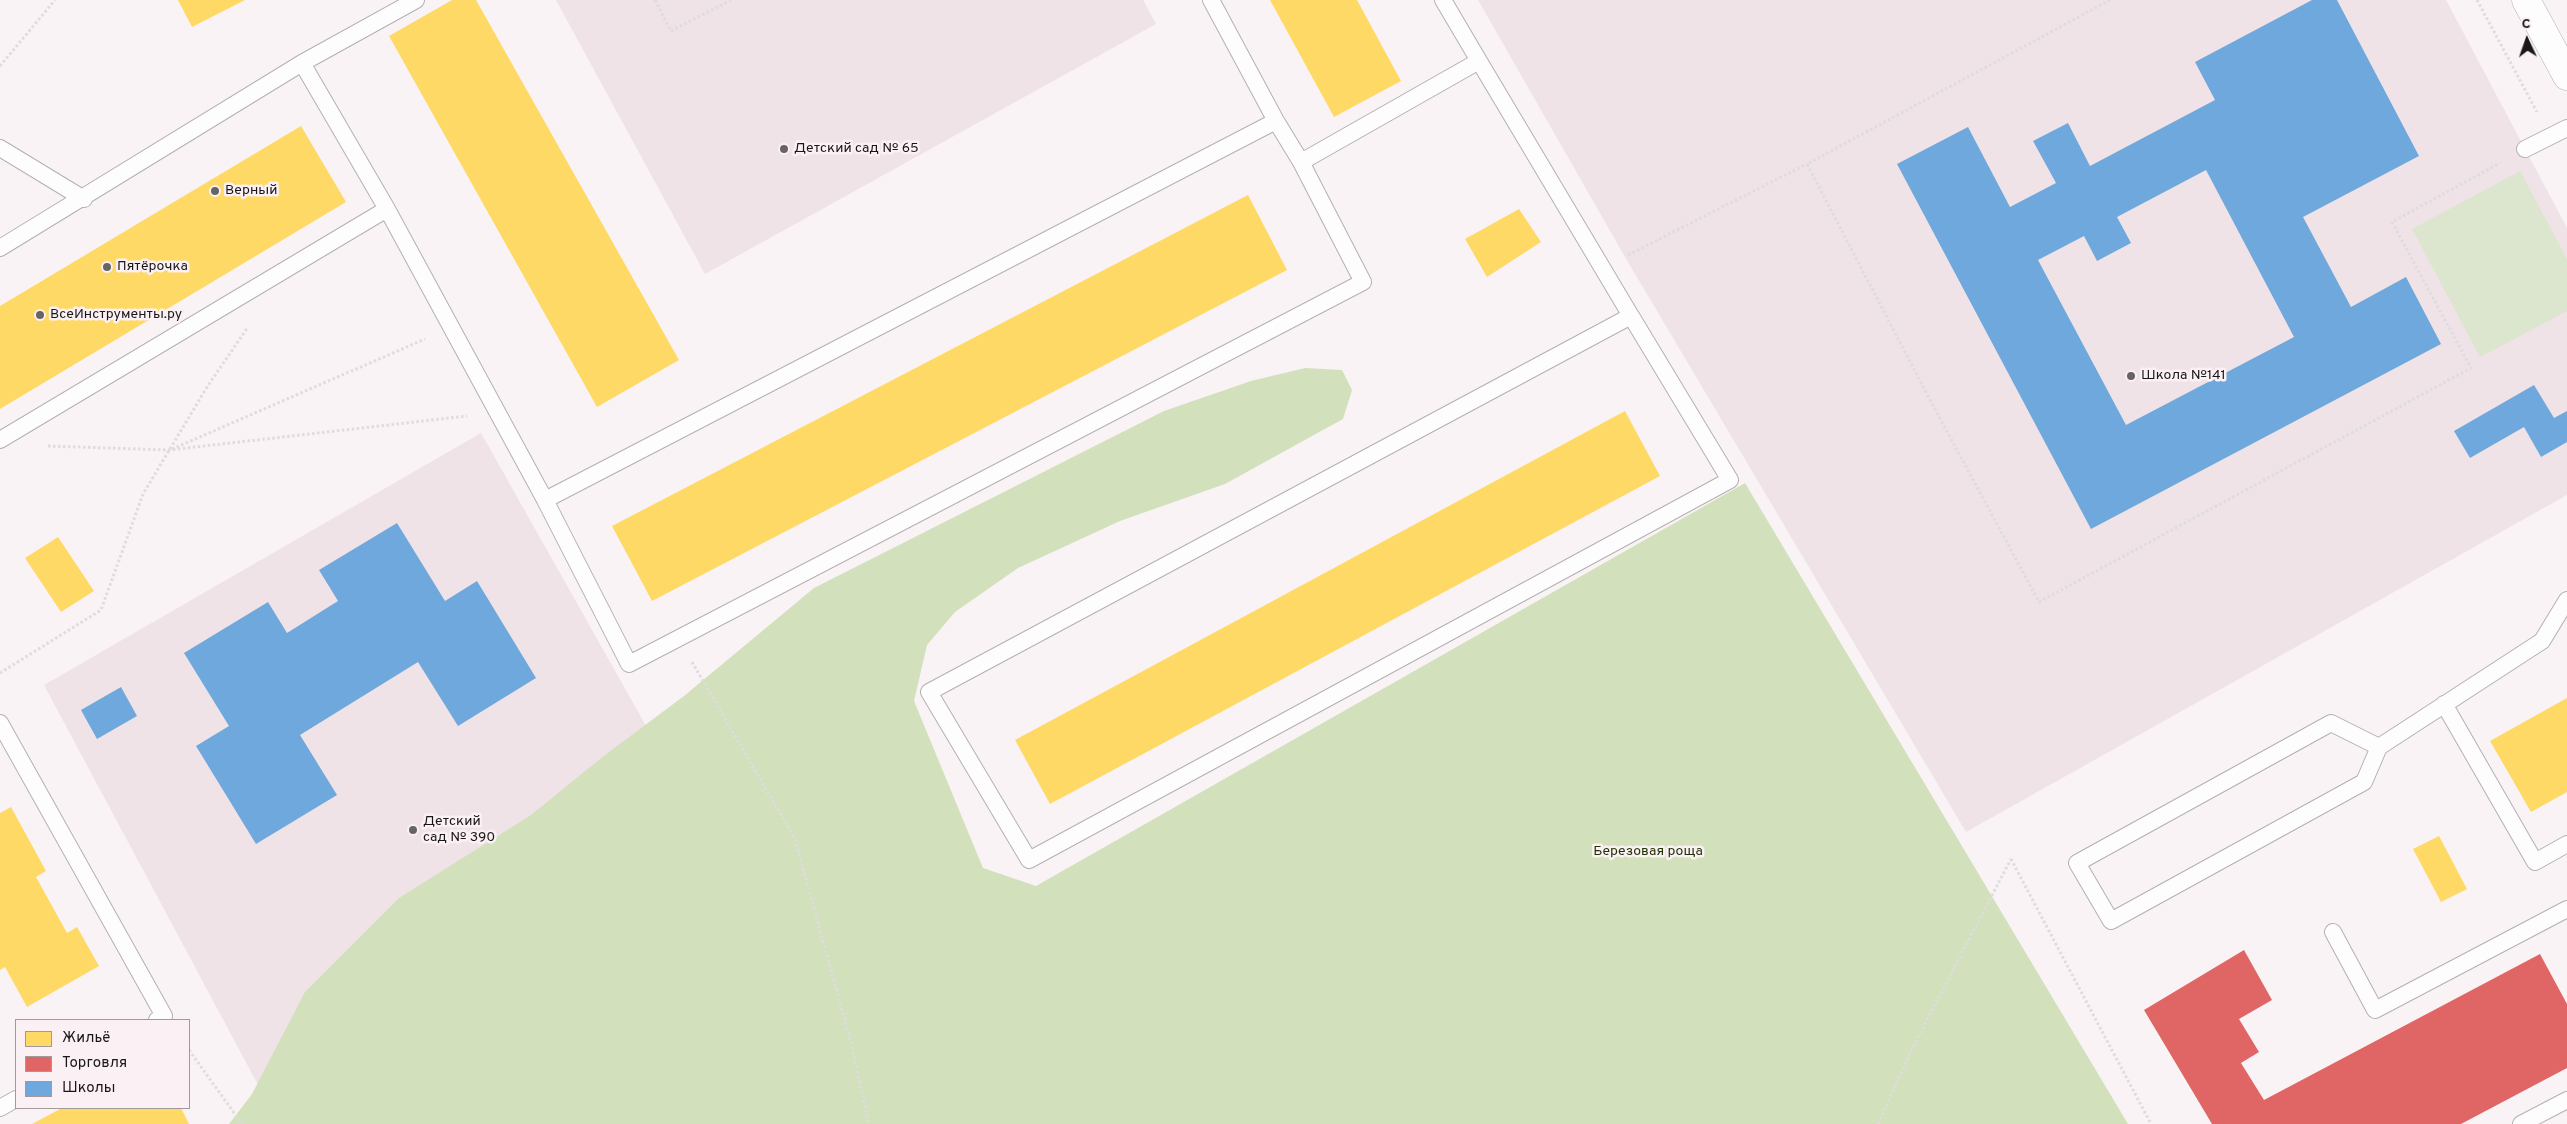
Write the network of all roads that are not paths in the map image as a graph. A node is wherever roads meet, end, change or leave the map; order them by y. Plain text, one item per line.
1 (416, 0) edge
2 (1211, 0) edge
3 (1443, 0) edge
4 (2526, 0) edge
5 (1479, 61) junction
6 (302, 63) junction
7 (2567, 76) edge
8 (1276, 121) junction
9 (2567, 128) edge
10 (0, 148) edge
11 (2525, 149) road end
12 (1301, 162) junction
13 (84, 198) junction
14 (387, 209) junction
15 (0, 248) edge
16 (1631, 316) junction
17 (0, 440) edge
18 (545, 500) junction
19 (2567, 600) edge
20 (2444, 704) junction
21 (0, 723) edge
22 (2379, 747) junction
23 (2567, 844) edge
24 (2567, 909) edge
25 (2334, 932) dead end
26 (159, 1019) edge
27 (15, 1100) edge
28 (2567, 1100) edge
29 (0, 1108) edge
30 (2521, 1124) edge

1 - 6 lane
2 - 8 lane
3 - 5 lane
4 - 7 street
5 - 12 lane
5 - 16 lane
6 - 13 lane
6 - 14 lane
8 - 12 lane
8 - 18 lane
9 - 11 lane
10 - 13 lane
12 - 18 lane
13 - 15 lane
14 - 17 lane
14 - 18 lane
16 - 16 lane
19 - 20 lane
20 - 22 lane
20 - 23 lane
21 - 26 lane
22 - 22 lane
24 - 25 lane
27 - 29 lane
28 - 30 lane

